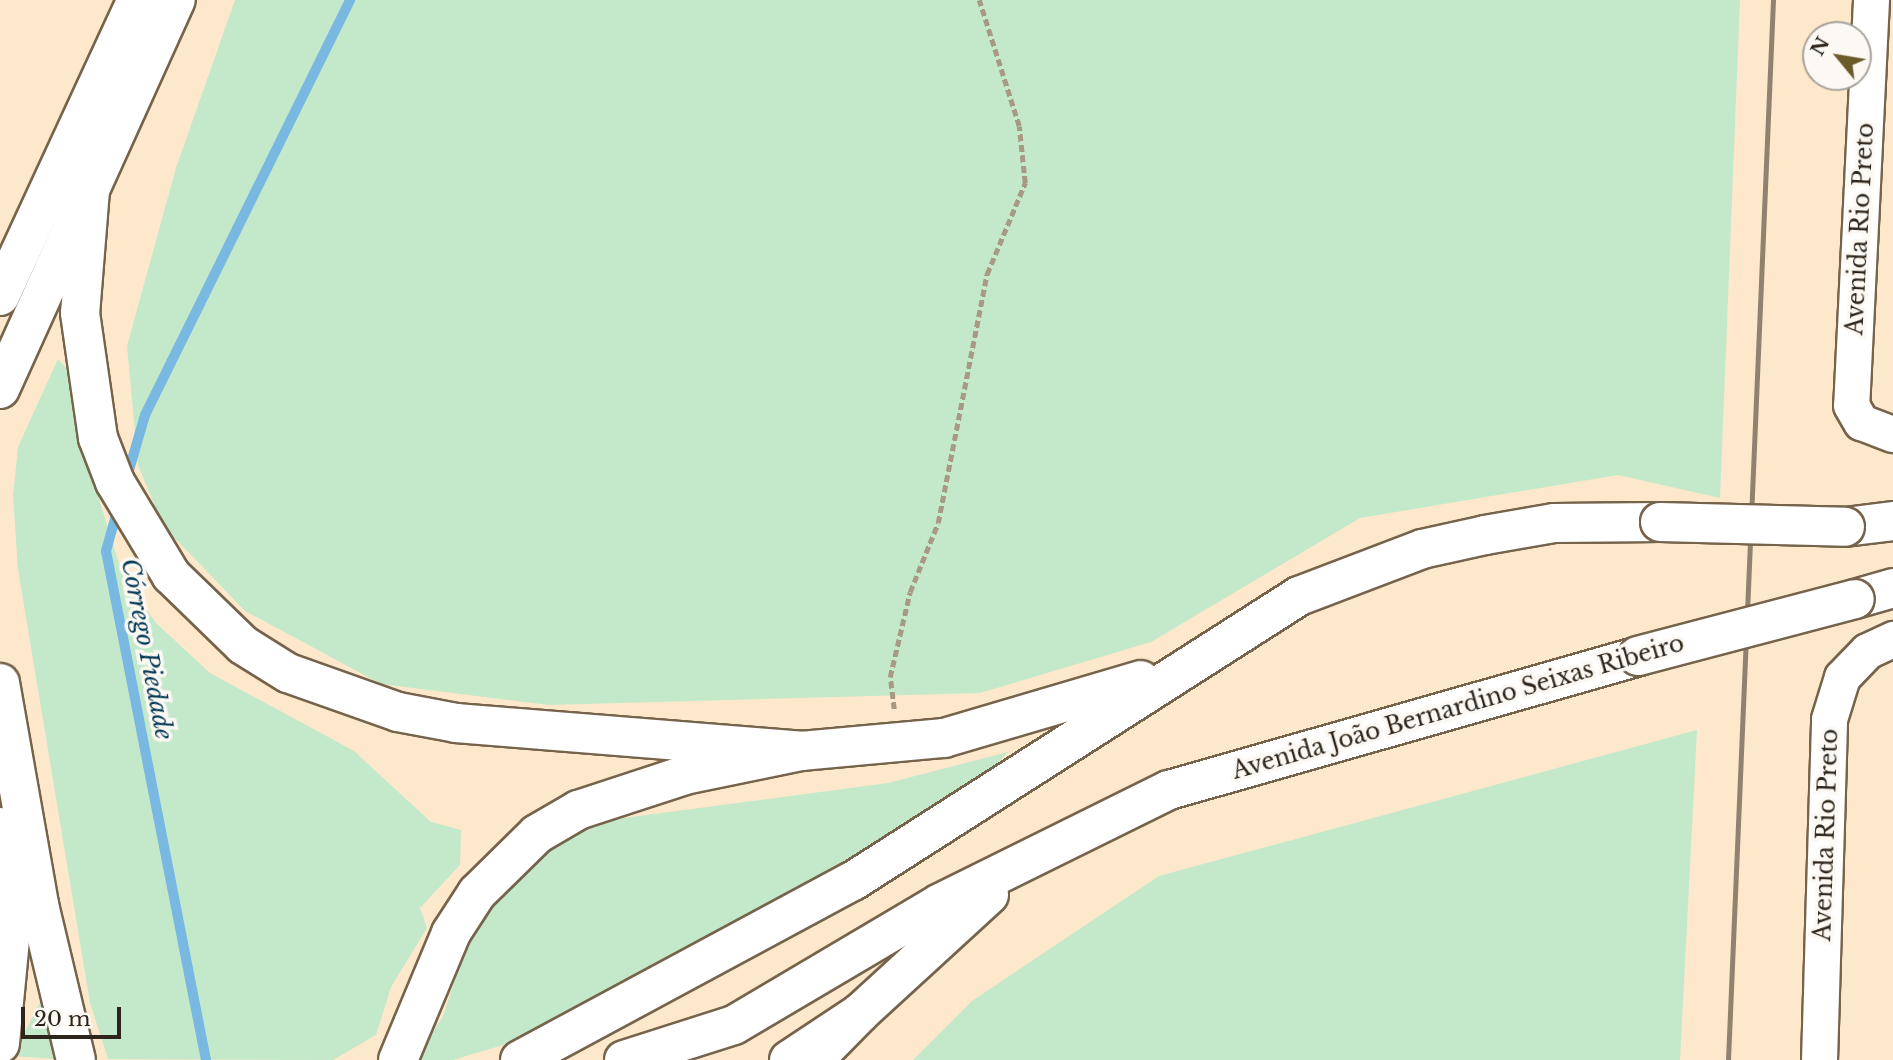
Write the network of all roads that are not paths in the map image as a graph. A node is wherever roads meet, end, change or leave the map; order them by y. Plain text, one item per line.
1 (137, 0) edge
2 (176, 0) edge
3 (1878, 8) edge
4 (90, 190) junction
5 (0, 296) edge
6 (0, 389) edge
7 (1893, 435) edge
8 (1893, 521) edge
9 (1893, 588) edge
10 (1893, 639) edge
11 (1177, 669) junction
12 (0, 683) edge
13 (801, 751) junction
14 (0, 827) edge
15 (1034, 856) junction
16 (860, 1013) junction
17 (0, 1043) edge
18 (76, 1060) edge
19 (398, 1060) edge
20 (520, 1060) edge
21 (624, 1060) edge
22 (789, 1060) edge
23 (814, 1060) edge
24 (1819, 1060) edge

1 - 5 main road
2 - 4 main road
3 - 7 street, Avenida Rio Preto
4 - 6 main road
4 - 13 main road
8 - 11 main road, bridge
9 - 15 main road, Avenida João Bernardino Seixas Ribeiro, bridge
10 - 24 street, Avenida Rio Preto
11 - 13 main road
11 - 20 main road
12 - 18 main road
13 - 19 main road
14 - 17 main road
15 - 16 main road, Avenida João Bernardino Seixas Ribeiro
15 - 21 main road, Avenida João Bernardino Seixas Ribeiro
16 - 22 main road, Avenida João Bernardino Seixas Ribeiro
16 - 23 main road

